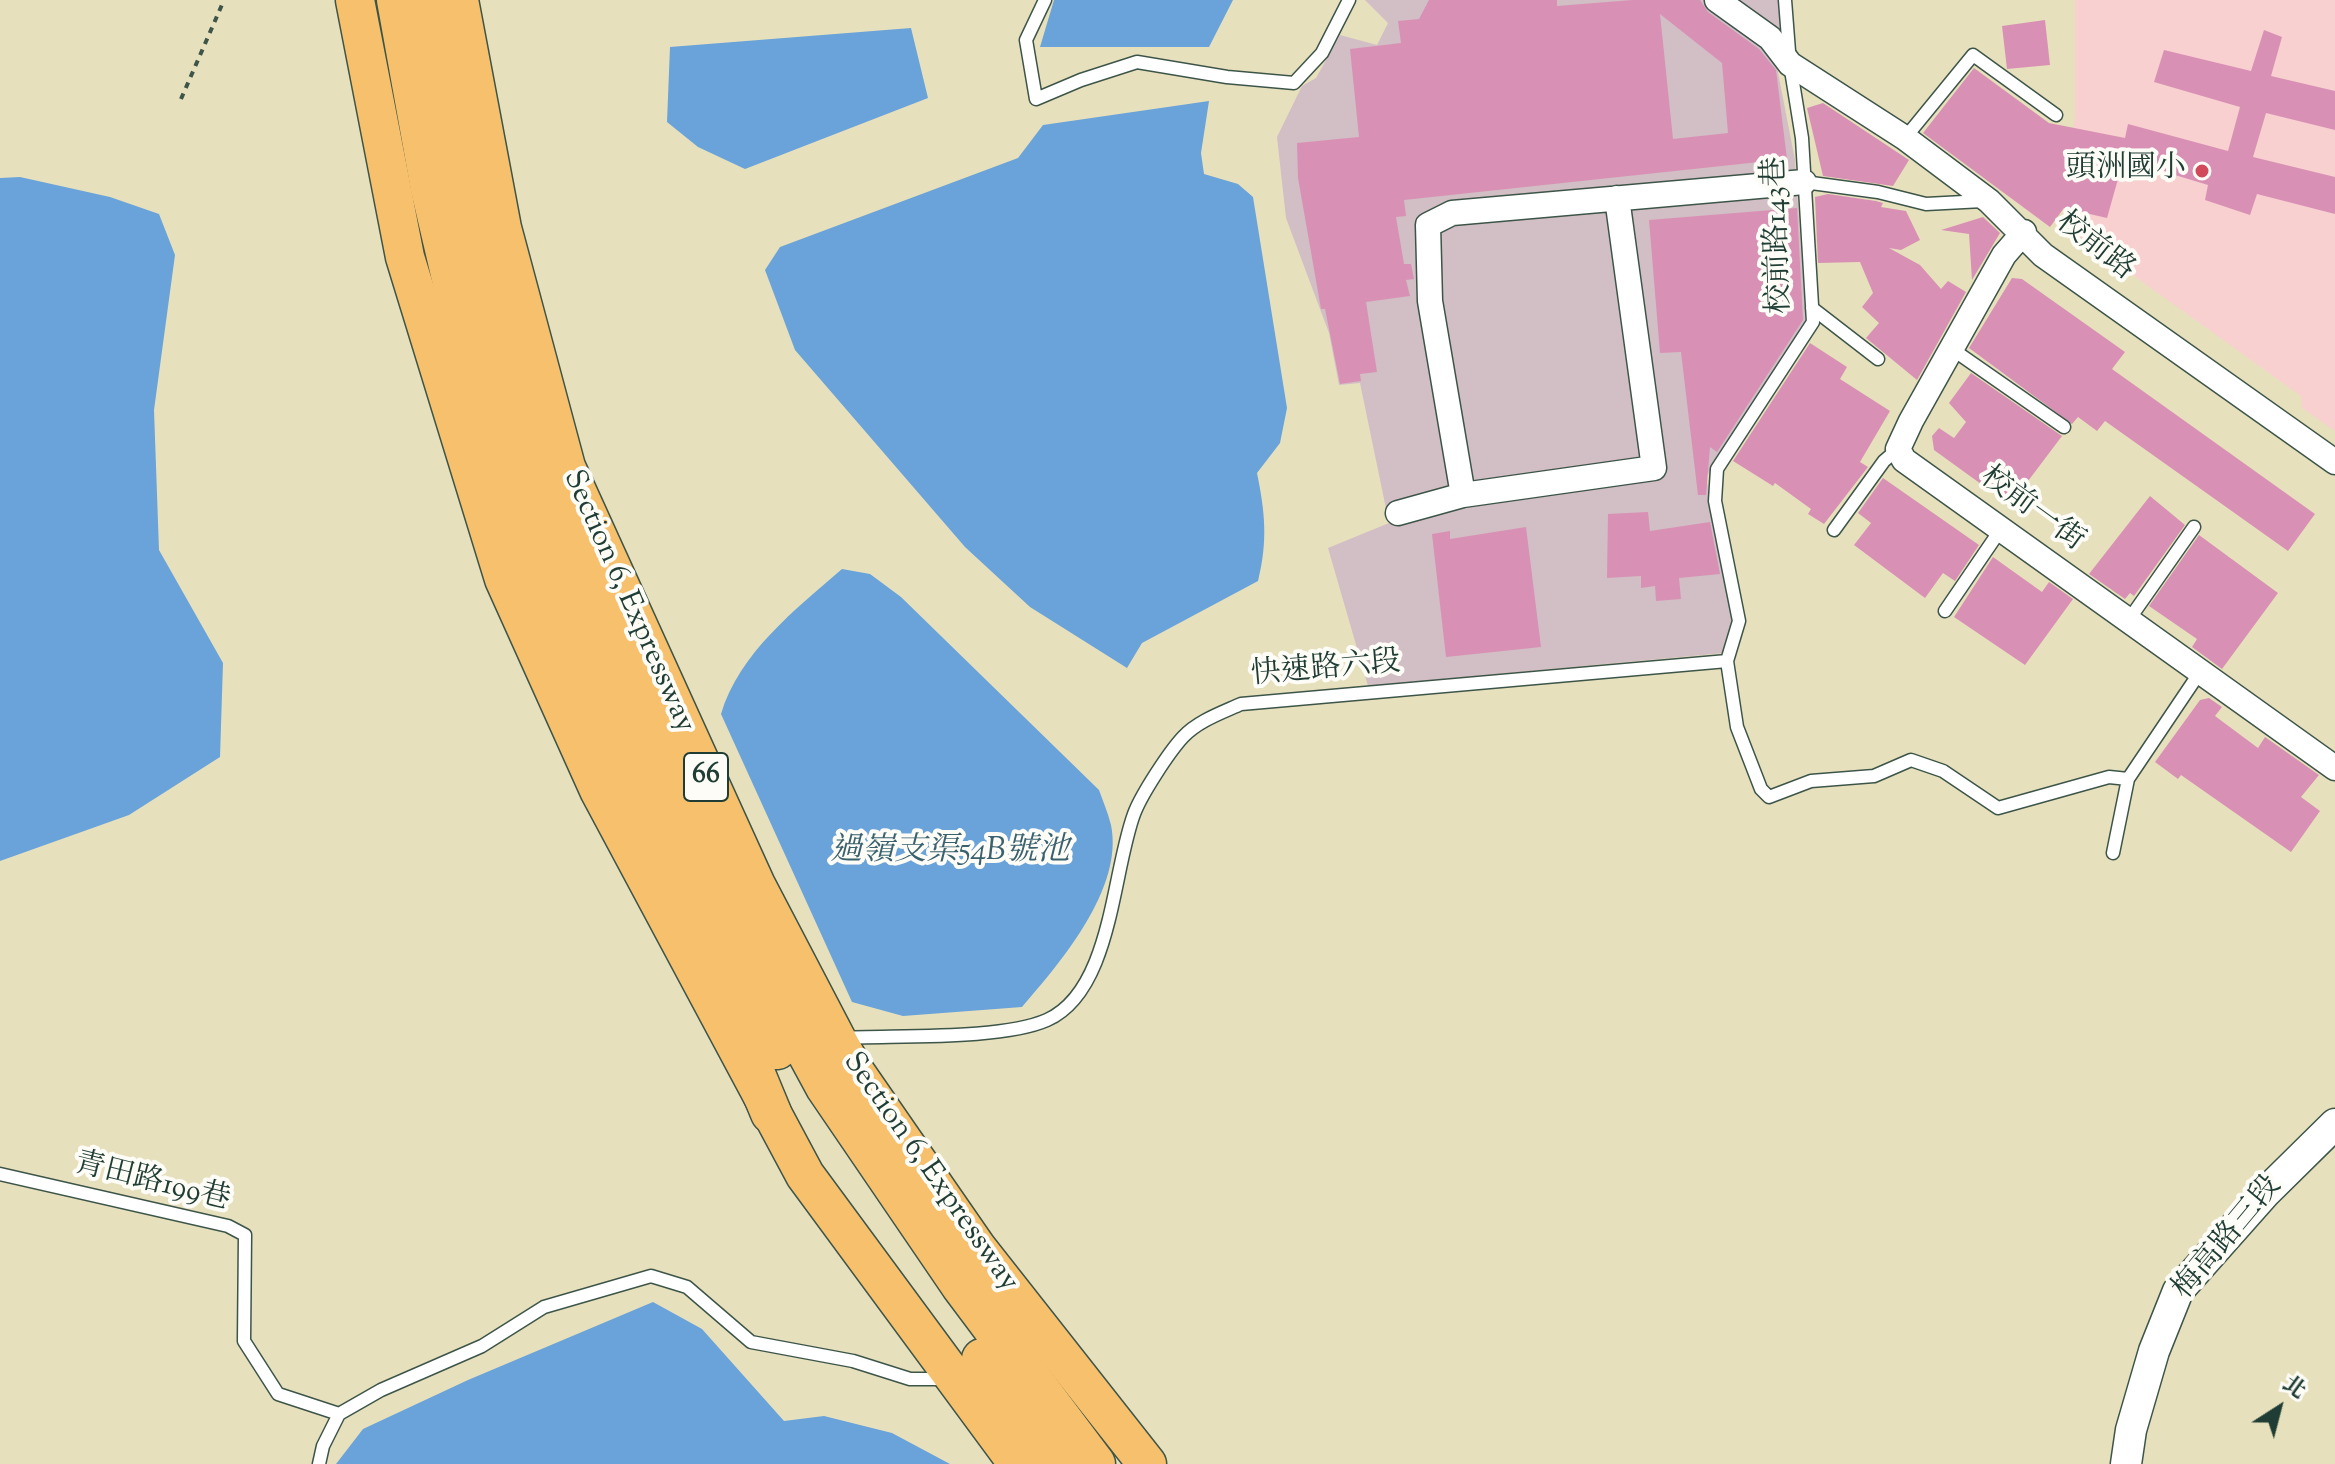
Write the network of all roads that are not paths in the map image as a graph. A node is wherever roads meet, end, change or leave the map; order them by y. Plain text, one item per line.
1 (355, 0) edge
2 (397, 0) edge
3 (425, 0) edge
4 (459, 0) edge
5 (1045, 0) edge
6 (1349, 0) edge
7 (1717, 0) edge
8 (1785, 0) edge
9 (1790, 64) junction
10 (2056, 115) dead end
11 (1905, 138) junction
12 (1804, 182) junction
13 (1617, 198) junction
14 (1989, 201) junction
15 (2024, 232) junction
16 (1812, 308) junction
17 (1952, 349) junction
18 (1878, 359) dead end
19 (2064, 427) dead end
20 (1898, 449) junction
21 (2335, 462) edge
22 (1463, 495) junction
23 (1398, 513) dead end
24 (2194, 527) dead end
25 (2001, 529) junction
26 (1834, 530) dead end
27 (1945, 611) dead end
28 (2128, 621) junction
29 (1727, 661) junction
30 (2200, 672) junction
31 (641, 757) junction
32 (2335, 768) edge
33 (2128, 779) junction
34 (2113, 853) dead end
35 (843, 1051) junction
36 (771, 1113) junction
37 (2335, 1124) edge
38 (0, 1174) edge
39 (955, 1380) junction
40 (339, 1414) junction
41 (319, 1464) edge
42 (1018, 1464) edge
43 (1058, 1464) edge
44 (1095, 1464) edge
45 (1147, 1464) edge
46 (2126, 1464) edge

1 - 36 main road
2 - 31 highway, 66
3 - 31 highway, 66
4 - 35 main road, Section 6, Expressway / 66
5 - 6 lane
7 - 9 street, 校前路
8 - 9 lane, 校前路143巷
9 - 11 street, 校前路
9 - 12 lane, 校前路143巷
10 - 11 lane
11 - 14 street, 校前路
12 - 13 street
12 - 14 lane
12 - 16 lane, 校前路143巷
13 - 22 street
13 - 22 street
14 - 15 street, 校前路
15 - 17 street
15 - 21 street, 校前路
16 - 18 lane
16 - 29 lane, 校前路143巷
17 - 19 lane
17 - 20 street
20 - 25 street, 校前一街
20 - 26 lane
22 - 23 street
24 - 28 lane
25 - 27 lane
25 - 28 street, 校前一街
28 - 30 street, 校前一街
29 - 33 lane
29 - 35 lane, 快速路六段
30 - 32 street, 校前一街
30 - 33 lane
31 - 35 highway
31 - 36 highway
31 - 43 highway, 66
31 - 44 highway, 66
33 - 34 lane
35 - 45 main road, Section 6, Expressway / 66
36 - 39 main road
37 - 46 street, 梅高路三段
38 - 40 lane, 青田路199巷
39 - 40 lane
39 - 42 main road
40 - 41 lane

